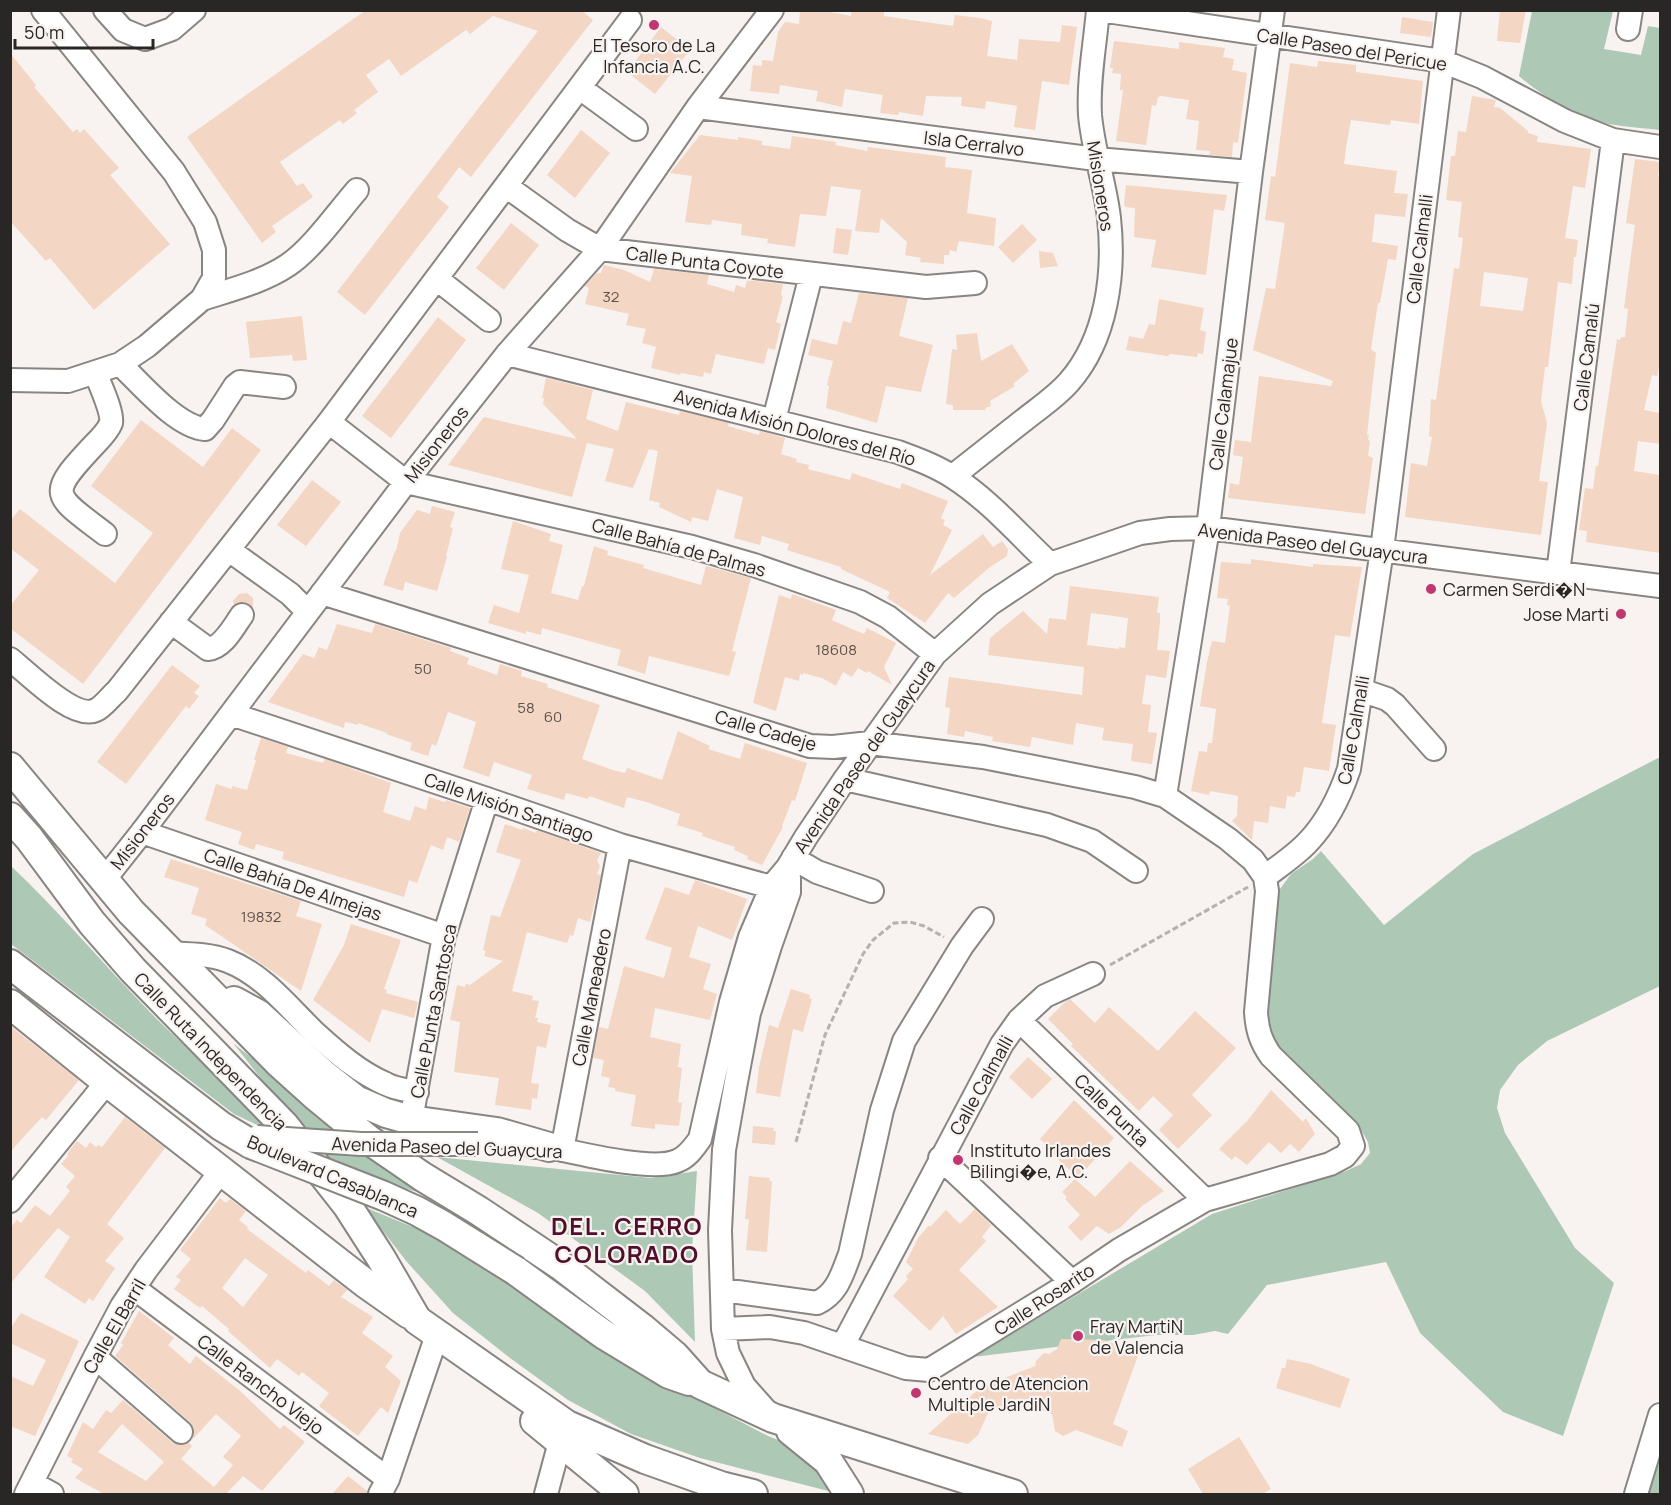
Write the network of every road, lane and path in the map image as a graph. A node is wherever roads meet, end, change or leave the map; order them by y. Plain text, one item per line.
1 (43, 10) edge
2 (105, 10) edge
3 (194, 10) edge
4 (772, 10) edge
5 (1099, 10) edge
6 (1273, 10) edge
7 (1449, 10) edge
8 (630, 20) dead end
9 (1270, 35) junction
10 (1442, 61) junction
11 (580, 88) junction
12 (698, 107) junction
13 (636, 129) dead end
14 (1613, 140) junction
15 (1660, 147) edge
16 (1096, 159) junction
17 (1251, 172) junction
18 (506, 186) junction
19 (357, 190) dead end
20 (600, 249) junction
21 (811, 275) junction
22 (437, 279) junction
23 (975, 283) dead end
24 (202, 299) junction
25 (489, 320) dead end
26 (507, 354) junction
27 (120, 364) junction
28 (96, 374) junction
29 (13, 383) edge
30 (284, 387) dead end
31 (774, 420) junction
32 (329, 422) junction
33 (953, 476) junction
34 (405, 482) junction
35 (1208, 528) junction
36 (105, 534) dead end
37 (229, 550) junction
38 (1382, 550) junction
39 (1050, 564) junction
40 (1558, 573) junction
41 (1660, 586) edge
42 (322, 593) junction
43 (307, 611) junction
44 (242, 615) dead end
45 (171, 622) junction
46 (935, 654) junction
47 (10, 659) edge
48 (1361, 690) junction
49 (231, 714) junction
50 (870, 743) junction
51 (1434, 749) dead end
52 (10, 767) edge
53 (845, 779) junction
54 (10, 784) edge
55 (1165, 796) junction
56 (488, 799) junction
57 (16, 827) edge
58 (142, 832) junction
59 (620, 845) junction
60 (791, 863) junction
61 (1136, 871) dead end
62 (1265, 877) junction
63 (104, 880) junction
64 (780, 889) junction
65 (872, 891) dead end
66 (982, 919) dead end
67 (444, 936) junction
68 (962, 946) junction
69 (169, 953) junction
70 (10, 964) edge
71 (1093, 974) joint
72 (198, 981) junction
73 (10, 1004) edge
74 (1019, 1020) junction
75 (107, 1082) junction
76 (417, 1092) junction
77 (411, 1120) junction
78 (254, 1140) junction
79 (796, 1142) dead end
80 (556, 1149) junction
81 (940, 1158) junction
82 (222, 1171) junction
83 (1205, 1200) junction
84 (10, 1201) edge
85 (1072, 1282) junction
86 (134, 1288) junction
87 (723, 1290) junction
88 (427, 1328) junction
89 (723, 1329) junction
90 (843, 1345) junction
91 (94, 1357) junction
92 (700, 1384) junction
93 (1660, 1415) edge
94 (773, 1418) junction
95 (182, 1431) dead end
96 (563, 1434) junction
97 (384, 1487) edge
98 (29, 1489) edge
99 (52, 1494) edge
100 (546, 1494) edge
101 (624, 1494) edge
102 (753, 1494) edge
103 (849, 1494) edge
104 (1012, 1494) edge
105 (1636, 1494) edge

1 - 24 street
2 - 3 street
4 - 12 street, Misioneros
5 - 9 street, Calle Paseo del Pericue
5 - 16 street, Misioneros
6 - 9 street, Calle Calamajue
7 - 10 street, Calle Calmalli
8 - 11 street
9 - 10 street, Calle Paseo del Pericue
9 - 17 street, Calle Calamajue
10 - 14 street, Calle Paseo del Pericue
10 - 38 street, Calle Calmalli
11 - 13 street
11 - 18 street
12 - 16 street, Isla Cerralvo
12 - 20 street, Misioneros
14 - 15 street, Calle Paseo del Pericue
14 - 40 street, Calle Camalú
16 - 17 street, Isla Cerralvo
16 - 33 street, Misioneros
17 - 35 street, Calle Calamajue
18 - 20 street
18 - 22 street
19 - 24 street
20 - 21 street, Calle Punta Coyote
20 - 26 street, Misioneros
21 - 23 street, Calle Punta Coyote
21 - 31 street
22 - 25 street
22 - 32 street
24 - 27 street
26 - 31 street, Avenida Misión Dolores del Río
26 - 34 street, Misioneros
27 - 28 street
27 - 30 street
28 - 29 street
28 - 36 street
31 - 33 street, Avenida Misión Dolores del Río
32 - 34 street
32 - 37 street
33 - 39 street, Avenida Misión Dolores del Río
34 - 42 street, Misioneros
34 - 46 street, Calle Bahía de Palmas
35 - 38 street, Avenida Paseo del Guaycura
35 - 39 street, Avenida Paseo del Guaycura
35 - 55 street, Calle Calamajue
37 - 43 street
37 - 45 street
38 - 40 street, Avenida Paseo del Guaycura
38 - 48 street, Calle Calmalli
39 - 46 street, Avenida Paseo del Guaycura
40 - 41 street, Avenida Paseo del Guaycura
42 - 43 street, Misioneros
42 - 50 street, Calle Cadeje
43 - 49 street, Misioneros
44 - 45 street
45 - 47 street
46 - 50 street, Avenida Paseo del Guaycura
48 - 51 street
48 - 62 street, Calle Calmalli
49 - 56 street, Calle Misión Santiago
49 - 58 street, Misioneros
50 - 53 street, Avenida Paseo del Guaycura
50 - 55 street, Calle Cadeje
52 - 63 main road
53 - 60 street, Avenida Paseo del Guaycura
53 - 61 street
54 - 63 main road
55 - 62 street, Calle Cadeje
56 - 59 street, Calle Misión Santiago
56 - 67 street, Calle Punta Santosca
57 - 88 main road, Calle Ruta Independencia
58 - 63 street, Misioneros
58 - 67 street, Calle Bahía De Almejas
59 - 64 street, Calle Misión Santiago
59 - 80 street, Calle Maneadero
60 - 64 street, Avenida Paseo del Guaycura
60 - 65 street
62 - 71 path
62 - 83 street, Calle Rosarito
63 - 69 main road
64 - 80 street, Avenida Paseo del Guaycura
64 - 87 street, Avenida Paseo del Guaycura
66 - 68 street
67 - 76 street, Calle Punta Santosca
68 - 79 path
68 - 87 street
69 - 72 main road
69 - 76 street
70 - 78 main road, Boulevard Casablanca
71 - 74 street, Calle Calmalli
72 - 77 main road
72 - 92 main road
73 - 75 main road
74 - 81 street, Calle Calmalli
74 - 83 street, Calle Punta
75 - 82 main road
75 - 84 street
76 - 77 street, Calle Punta Santosca
77 - 80 main road
78 - 80 street, Avenida Paseo del Guaycura, bridge
78 - 92 main road, Boulevard Casablanca, bridge
81 - 85 street
81 - 90 street, Calle Calmalli
82 - 86 street, Calle El Barril
82 - 88 main road
83 - 85 street, Calle Rosarito
85 - 90 street, Calle Rosarito
86 - 91 street, Calle El Barril
86 - 97 street, Calle Rancho Viejo
87 - 89 street, Avenida Paseo del Guaycura
88 - 96 main road, Calle Ruta Independencia
88 - 97 street
89 - 90 street, Calle Rosarito
89 - 94 street, Avenida Paseo del Guaycura
91 - 95 street
91 - 98 street, Calle El Barril
92 - 94 main road, Boulevard Casablanca
93 - 105 street
94 - 103 main road
94 - 104 main road
96 - 100 street
96 - 101 main road
96 - 102 main road
98 - 99 street

